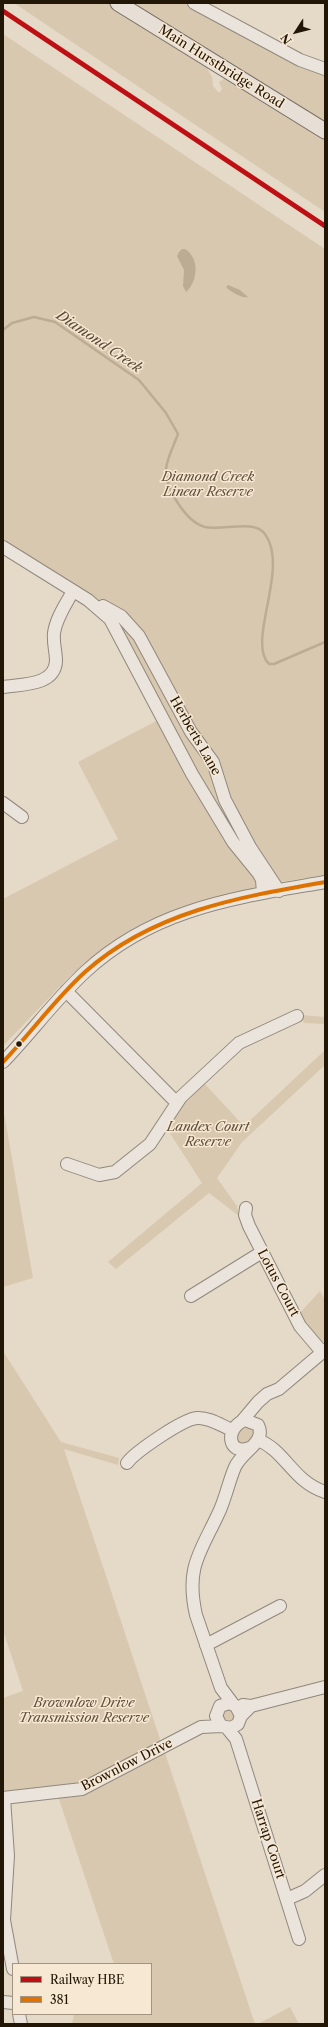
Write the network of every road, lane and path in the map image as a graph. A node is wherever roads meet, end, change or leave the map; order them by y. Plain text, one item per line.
1 (118, 3) edge
2 (194, 3) edge
3 (325, 69) edge
4 (325, 131) edge
5 (3, 547) edge
6 (73, 591) junction
7 (88, 600) junction
8 (130, 625) junction
9 (118, 633) junction
10 (3, 687) edge
11 (3, 804) edge
12 (22, 817) dead end
13 (244, 836) junction
14 (233, 842) junction
15 (325, 882) edge
16 (279, 891) junction
17 (263, 893) junction
18 (66, 991) junction
19 (297, 1016) dead end
20 (3, 1062) edge
21 (177, 1103) junction
22 (67, 1164) dead end
23 (246, 1208) dead end
24 (262, 1252) junction
25 (191, 1296) dead end
26 (323, 1351) edge
27 (279, 1389) junction
28 (242, 1422) junction
29 (258, 1425) junction
30 (232, 1430) junction
31 (258, 1440) junction
32 (233, 1445) junction
33 (249, 1448) junction
34 (127, 1463) dead end
35 (235, 1466) junction
36 (325, 1492) edge
37 (280, 1605) dead end
38 (206, 1645) junction
39 (325, 1687) edge
40 (221, 1688) junction
41 (218, 1709) junction
42 (237, 1712) junction
43 (201, 1727) junction
44 (224, 1727) junction
45 (236, 1739) junction
46 (3, 1798) edge
47 (325, 1875) edge
48 (287, 1899) junction
49 (299, 1939) dead end
50 (12, 1963) edge

1 - 4 main road, Main Hurstbridge Road
2 - 3 street
5 - 6 street, Herberts Lane
6 - 7 street, Herberts Lane
6 - 10 street
7 - 8 street, Herberts Lane
7 - 9 street, Herberts Lane
8 - 9 street
8 - 13 street, Herberts Lane
9 - 14 street, Herberts Lane
11 - 12 street
13 - 14 street
13 - 16 street, Herberts Lane
14 - 17 street, Herberts Lane
15 - 16 street
16 - 17 street
17 - 18 street
18 - 20 street
18 - 21 street
19 - 21 street
21 - 22 street
23 - 24 street, Lotus Court
24 - 25 street
24 - 26 street, Lotus Court
26 - 27 street
27 - 28 street
27 - 29 street
28 - 29 street
28 - 30 street
29 - 31 street
30 - 32 street
30 - 34 street
31 - 33 street
31 - 36 street
32 - 33 street
32 - 35 street
33 - 35 street
35 - 38 street
37 - 38 street
38 - 40 street
39 - 42 street
40 - 41 street
40 - 42 street
41 - 42 street
41 - 43 street, Brownlow Drive
41 - 44 street
42 - 44 street
42 - 45 street, Harrap Court
43 - 44 street, Brownlow Drive
43 - 46 street, Brownlow Drive
44 - 45 street, Harrap Court
45 - 48 street, Harrap Court
46 - 50 street
47 - 48 street
48 - 49 street, Harrap Court

